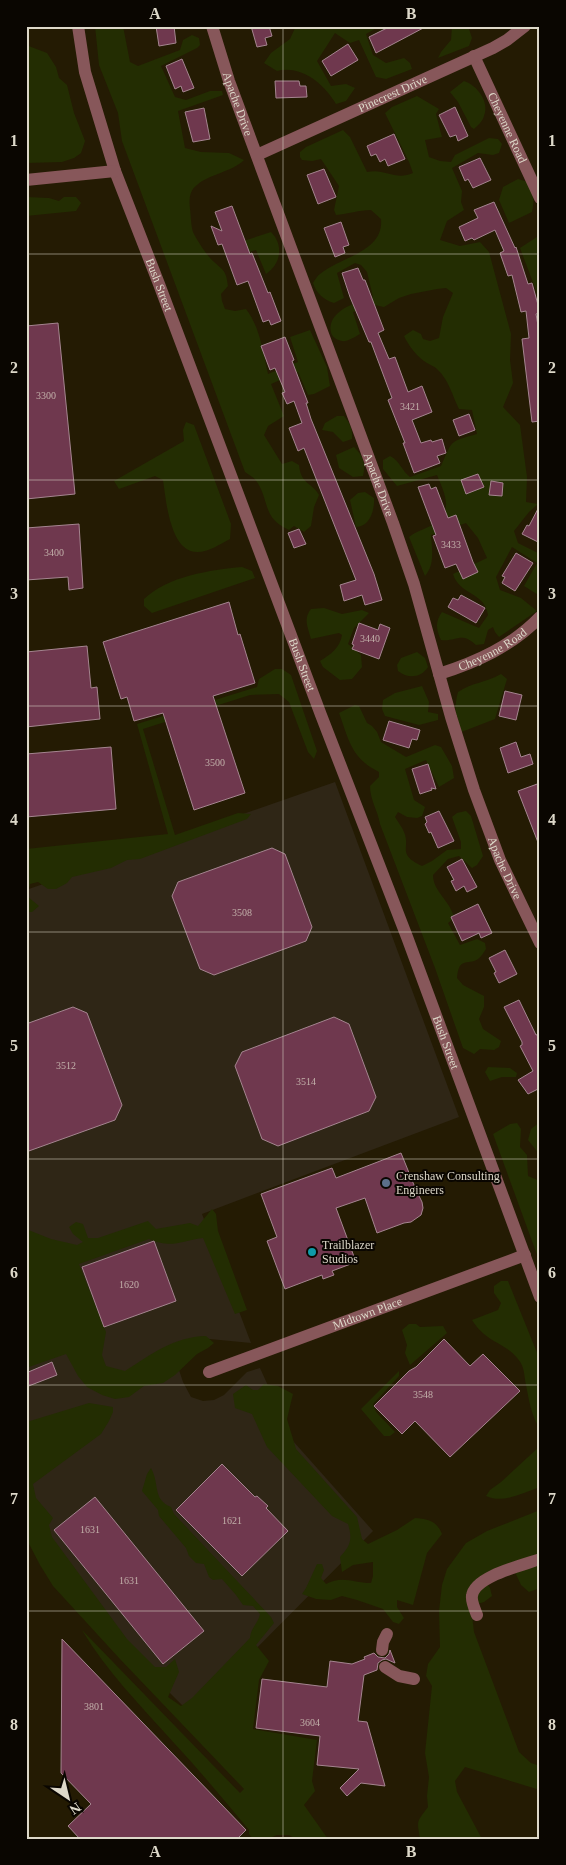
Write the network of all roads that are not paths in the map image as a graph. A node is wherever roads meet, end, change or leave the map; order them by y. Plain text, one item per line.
1 (78, 26) edge
2 (212, 26) edge
3 (526, 26) edge
4 (474, 56) junction
5 (257, 155) junction
6 (115, 171) junction
7 (26, 180) edge
8 (540, 198) edge
9 (540, 617) edge
10 (439, 674) junction
11 (540, 943) edge
12 (525, 1255) junction
13 (540, 1297) edge
14 (209, 1372) dead end
15 (539, 1563) edge
16 (477, 1615) dead end
17 (387, 1634) dead end
18 (382, 1650) dead end
19 (385, 1667) dead end
20 (414, 1679) dead end

1 - 6 street, Bush Street
2 - 5 street, Apache Drive
3 - 4 street, Pinecrest Drive
4 - 5 street, Pinecrest Drive
4 - 8 street, Cheyenne Road
5 - 10 street, Apache Drive
6 - 7 street
6 - 12 street, Bush Street
9 - 10 street, Cheyenne Road
10 - 11 street, Apache Drive
12 - 13 street, Bush Street
12 - 14 street, Midtown Place
15 - 16 street
17 - 18 street
19 - 20 street

